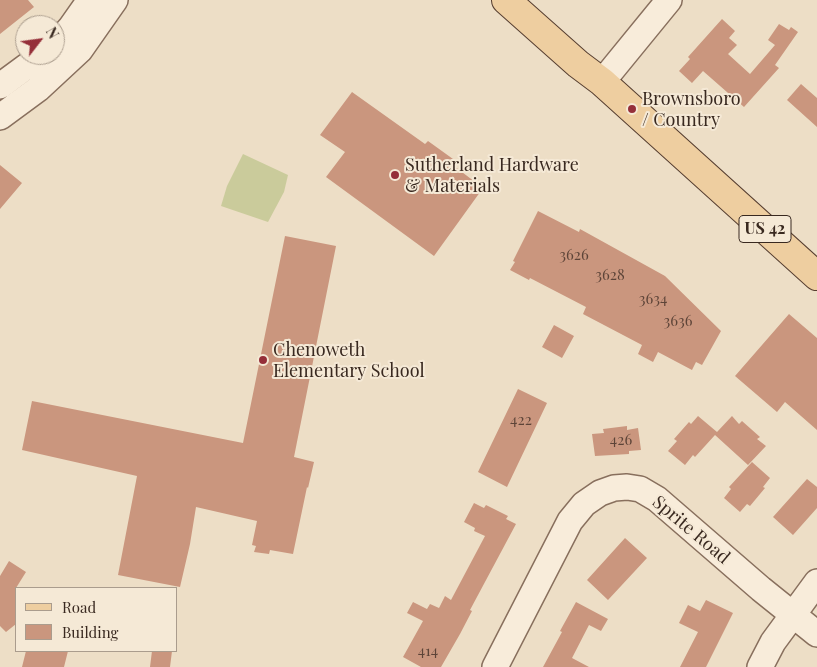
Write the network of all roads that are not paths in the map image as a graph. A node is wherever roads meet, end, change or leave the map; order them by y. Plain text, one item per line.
1 (90, 0) edge
2 (115, 0) edge
3 (506, 0) edge
4 (669, 0) edge
5 (65, 34) edge
6 (28, 65) edge
7 (602, 82) junction
8 (0, 86) edge
9 (0, 117) edge
10 (817, 276) edge
11 (817, 582) edge
12 (793, 614) junction
13 (817, 634) edge
14 (495, 667) edge
15 (760, 667) edge

1 - 5 street
2 - 9 street
3 - 7 main road, US 42
4 - 7 street
6 - 8 street
7 - 10 main road, US 42
11 - 12 street
12 - 13 street, Sprite Road
12 - 14 street, Sprite Road
12 - 15 street

